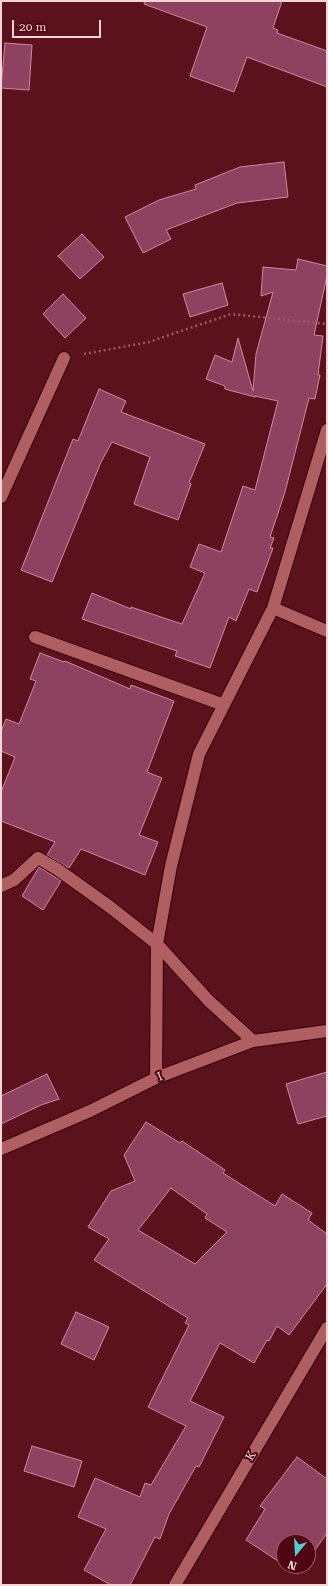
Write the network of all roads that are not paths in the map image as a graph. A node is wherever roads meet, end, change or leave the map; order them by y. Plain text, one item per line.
1 (64, 358) road end
2 (327, 430) edge
3 (1, 497) edge
4 (273, 608) junction
5 (327, 631) edge
6 (35, 637) dead end
7 (224, 705) junction
8 (1, 886) edge
9 (157, 944) junction
10 (327, 1031) edge
11 (253, 1041) junction
12 (156, 1078) junction
13 (1, 1149) edge
14 (327, 1328) edge
15 (175, 1585) edge

1 - 3 street
2 - 4 street
4 - 5 street
4 - 7 street
6 - 7 street
7 - 9 street
8 - 9 street
9 - 11 street
9 - 12 street
10 - 11 street, I
11 - 12 street, I
12 - 13 street, I
14 - 15 street, K

